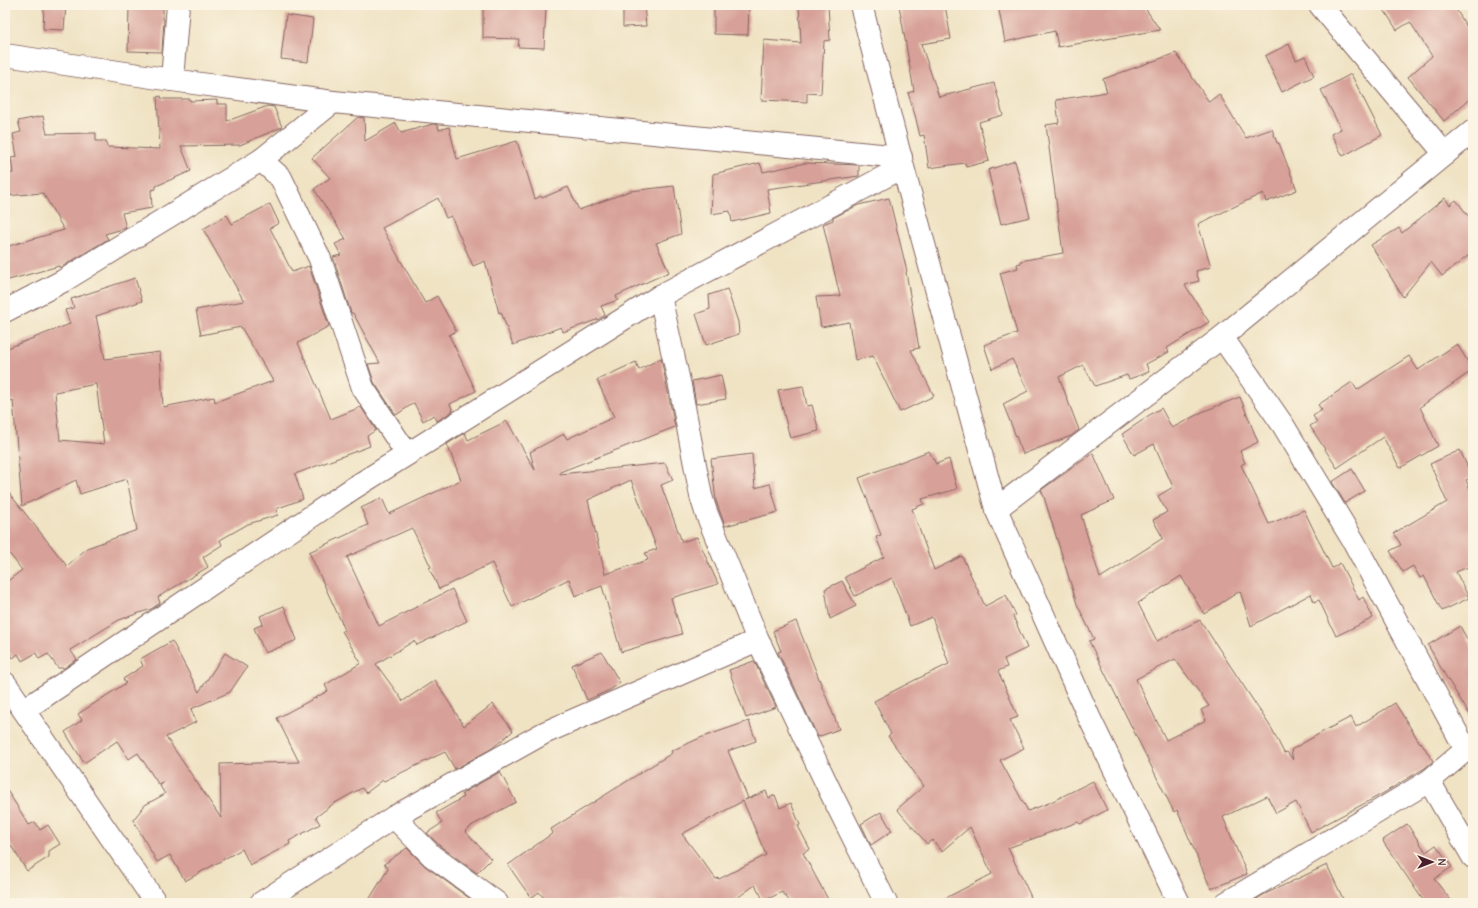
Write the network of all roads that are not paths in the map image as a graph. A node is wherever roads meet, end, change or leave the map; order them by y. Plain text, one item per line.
1 (178, 5) edge
2 (861, 5) edge
3 (1320, 5) edge
4 (5, 55) edge
5 (172, 80) junction
6 (333, 102) junction
7 (1473, 131) edge
8 (1445, 154) junction
9 (261, 160) junction
10 (902, 162) junction
11 (660, 296) junction
12 (5, 311) edge
13 (1222, 337) junction
14 (408, 454) junction
15 (996, 509) junction
16 (758, 640) junction
17 (5, 683) edge
18 (24, 710) junction
19 (1469, 747) edge
20 (1429, 781) junction
21 (394, 817) junction
22 (1473, 857) edge
23 (156, 903) edge
24 (261, 903) edge
25 (497, 903) edge
26 (886, 903) edge
27 (1179, 903) edge
28 (1226, 903) edge

1 - 5 street
2 - 10 street
3 - 8 street
4 - 5 street
5 - 6 street
6 - 9 street
6 - 10 street
7 - 8 street
8 - 13 street
9 - 12 street
9 - 14 street
10 - 11 street
10 - 15 street
11 - 14 street
11 - 16 street
13 - 15 street
13 - 19 street
14 - 18 street
15 - 27 street
16 - 21 street
16 - 26 street
17 - 18 street
18 - 23 street
19 - 20 street
20 - 22 street
20 - 28 street
21 - 24 street
21 - 25 street

